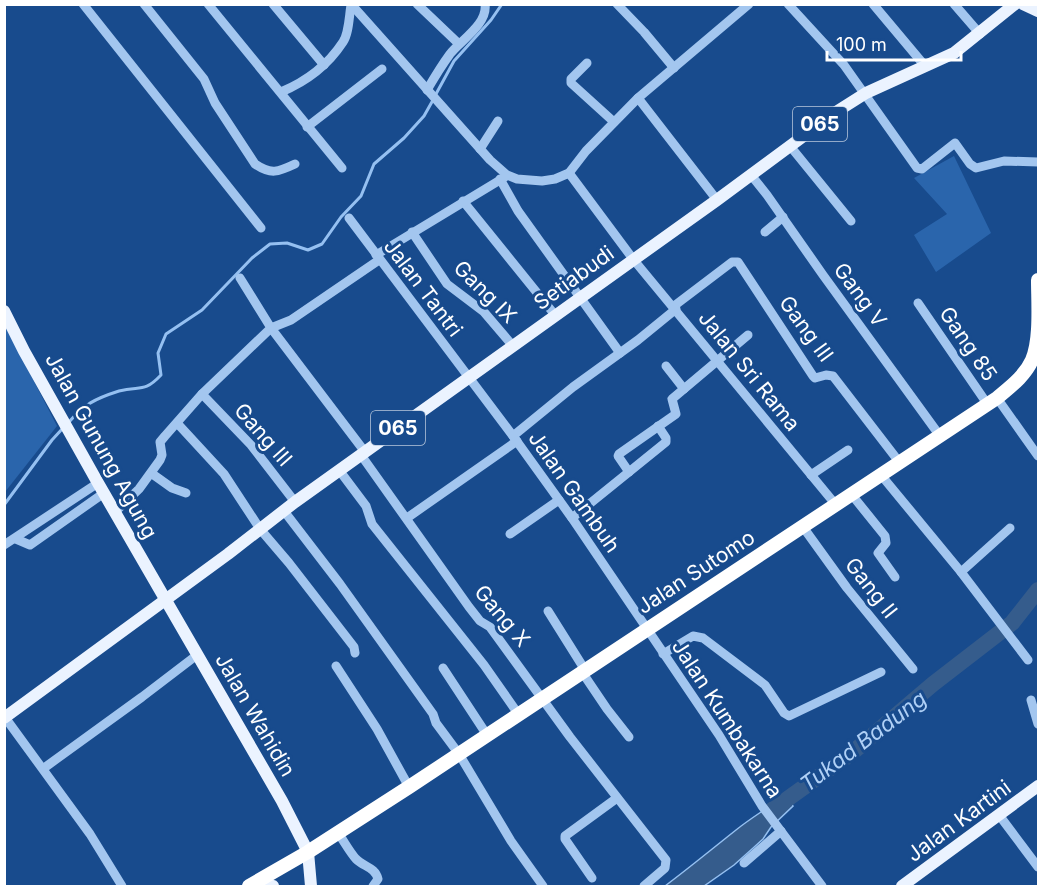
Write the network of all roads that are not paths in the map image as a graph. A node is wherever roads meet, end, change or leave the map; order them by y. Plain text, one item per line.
1 (83, 4) edge
2 (144, 4) edge
3 (208, 4) edge
4 (273, 4) edge
5 (417, 4) edge
6 (485, 4) edge
7 (618, 4) edge
8 (788, 4) edge
9 (873, 4) edge
10 (954, 4) edge
11 (1015, 4) edge
12 (1023, 4) edge
13 (351, 5) edge
14 (746, 5) edge
15 (1038, 11) edge
16 (980, 34) junction
17 (459, 44) junction
18 (587, 63) dead end
19 (324, 64) junction
20 (925, 66) junction
21 (674, 68) junction
22 (382, 69) dead end
23 (280, 92) junction
24 (428, 92) junction
25 (866, 93) junction
26 (638, 98) junction
27 (498, 121) dead end
28 (614, 122) junction
29 (307, 127) junction
30 (790, 146) junction
31 (480, 149) junction
32 (1038, 162) edge
33 (295, 164) dead end
34 (342, 168) dead end
35 (568, 172) junction
36 (751, 175) junction
37 (503, 177) junction
38 (717, 200) junction
39 (463, 201) junction
40 (783, 217) junction
41 (349, 218) dead end
42 (851, 221) dead end
43 (261, 228) dead end
44 (412, 232) junction
45 (765, 232) dead end
46 (378, 258) junction
47 (633, 259) junction
48 (240, 278) dead end
49 (1038, 280) edge
50 (579, 297) junction
51 (918, 303) dead end
52 (675, 308) junction
53 (4, 311) edge
54 (555, 315) junction
55 (271, 328) junction
56 (748, 335) dead end
57 (513, 346) junction
58 (620, 353) junction
59 (1036, 356) edge
60 (717, 361) junction
61 (666, 366) dead end
62 (469, 378) junction
63 (684, 389) junction
64 (202, 394) junction
65 (992, 401) junction
66 (177, 423) junction
67 (658, 426) junction
68 (940, 436) junction
69 (515, 438) junction
70 (848, 450) dead end
71 (363, 453) junction
72 (1038, 456) edge
73 (900, 463) junction
74 (339, 470) junction
75 (629, 472) junction
76 (151, 473) junction
77 (811, 475) junction
78 (881, 475) junction
79 (101, 488) junction
80 (186, 493) dead end
81 (852, 495) junction
82 (559, 500) junction
83 (296, 502) junction
84 (836, 505) junction
85 (284, 511) junction
86 (115, 512) junction
87 (407, 518) junction
88 (572, 518) junction
89 (803, 527) junction
90 (1010, 528) dead end
91 (260, 529) junction
92 (510, 534) dead end
93 (4, 545) edge
94 (961, 572) junction
95 (896, 577) dead end
96 (165, 600) junction
97 (548, 611) dead end
98 (646, 629) junction
99 (355, 653) dead end
100 (663, 654) junction
101 (197, 655) junction
102 (1028, 660) dead end
103 (336, 666) dead end
104 (443, 668) dead end
105 (913, 669) dead end
106 (584, 671) junction
107 (881, 672) dead end
108 (543, 698) junction
109 (1031, 700) dead end
110 (519, 715) junction
111 (5, 717) edge
112 (1038, 724) edge
113 (487, 735) junction
114 (629, 737) dead end
115 (459, 754) junction
116 (44, 768) junction
117 (1038, 786) edge
118 (409, 787) junction
119 (617, 798) junction
120 (996, 817) junction
121 (779, 828) junction
122 (338, 833) junction
123 (308, 852) junction
124 (744, 863) dead end
125 (1038, 867) edge
126 (592, 878) dead end
127 (253, 885) edge
128 (122, 886) edge
129 (273, 886) edge
130 (311, 886) edge
131 (373, 886) edge
132 (543, 886) edge
133 (644, 886) edge
134 (822, 886) edge
135 (902, 886) edge

1 - 43 street
2 - 33 street
3 - 23 street
4 - 19 street
5 - 17 street
6 - 17 street
7 - 21 street
8 - 25 street
9 - 20 street
10 - 16 street
11 - 16 main road, Setiabudi / 065
12 - 15 main road
13 - 19 street
13 - 24 street
14 - 21 street
16 - 20 main road, Setiabudi / 065
17 - 24 street
18 - 28 street
19 - 23 street
20 - 25 main road, Setiabudi / 065
21 - 26 street
22 - 29 street
23 - 29 street
24 - 31 street
25 - 30 main road, Setiabudi / 065
25 - 32 street
26 - 28 street
26 - 38 street
27 - 31 street
28 - 35 street
29 - 34 street
30 - 36 main road, Setiabudi / 065
30 - 42 street
31 - 37 street
35 - 37 street
35 - 47 street, Jalan Sri Rama
36 - 38 main road, Setiabudi / 065
36 - 40 street, Gang V
37 - 39 street
37 - 50 street
38 - 47 main road, Setiabudi / 065
39 - 44 street
39 - 54 street
40 - 45 street
40 - 68 street, Gang V
41 - 46 street, Jalan Tantri
44 - 46 street
44 - 57 street, Gang IX
46 - 55 street
46 - 62 street, Jalan Tantri
47 - 50 main road, Setiabudi / 065
47 - 52 street, Jalan Sri Rama
48 - 55 street, Gang X
49 - 59 highway, Jalan Sutomo
50 - 54 main road, Setiabudi / 065
50 - 58 street
51 - 65 street, Gang 85
52 - 58 street
52 - 60 street, Jalan Sri Rama
52 - 73 street, Gang III
53 - 79 main road, Jalan Gunung Agung
54 - 57 main road, Setiabudi / 065
55 - 64 street
55 - 71 street, Gang X
56 - 60 street
57 - 62 main road, Setiabudi / 065
58 - 69 street
59 - 65 highway, Jalan Sutomo
60 - 63 street
60 - 77 street, Jalan Sri Rama
61 - 63 street
62 - 69 street, Jalan Gambuh
62 - 71 main road, Setiabudi / 065
63 - 67 street
64 - 66 street
64 - 83 street, Gang III
65 - 68 highway, Jalan Sutomo
65 - 72 street, Gang 85
66 - 76 street
66 - 91 street
67 - 75 street
67 - 75 street
68 - 73 highway, Jalan Sutomo
69 - 82 street, Jalan Gambuh
69 - 87 street
70 - 77 street
71 - 74 main road, Setiabudi / 065
71 - 87 street, Gang X
73 - 78 highway, Jalan Sutomo
74 - 83 main road, Setiabudi / 065
74 - 110 street
75 - 88 street
76 - 80 street
76 - 86 street
77 - 84 street, Jalan Sri Rama
78 - 81 highway, Jalan Sutomo
78 - 94 street
79 - 86 main road, Jalan Gunung Agung
79 - 93 street
81 - 84 highway, Jalan Sutomo
81 - 95 street
82 - 88 street, Jalan Gambuh
82 - 92 street
83 - 85 main road, Setiabudi / 065
84 - 89 highway, Jalan Sutomo
85 - 91 main road, Setiabudi / 065
85 - 115 street
86 - 96 main road, Jalan Gunung Agung
87 - 108 street, Gang X
88 - 98 street, Jalan Gambuh
89 - 98 highway, Jalan Sutomo
89 - 105 street, Gang II
90 - 94 street
91 - 96 main road, Setiabudi / 065
91 - 99 street
94 - 102 street
96 - 101 main road, Jalan Wahidin
96 - 111 main road, Setiabudi
97 - 106 street
98 - 100 street, Jalan Kumbakarna
98 - 106 highway, Jalan Sutomo
100 - 107 street
100 - 121 street, Jalan Kumbakarna
101 - 116 street
101 - 123 main road, Jalan Wahidin
103 - 118 street
104 - 113 street
106 - 108 highway, Jalan Sutomo
106 - 114 street
108 - 110 highway, Jalan Sutomo
108 - 119 street, Gang X
109 - 112 street
110 - 113 highway, Jalan Sutomo
111 - 116 street
113 - 115 highway, Jalan Sutomo
115 - 118 highway, Jalan Sutomo
115 - 132 street
116 - 128 street
117 - 120 main road, Jalan Kartini
118 - 122 highway, Jalan Sutomo
119 - 126 street
119 - 133 street, Gang X
120 - 125 street
120 - 135 main road, Jalan Kartini
121 - 124 street
121 - 134 street, Jalan Kumbakarna
122 - 123 highway, Jalan Sutomo
122 - 131 street
123 - 127 highway, Jalan Sutomo
123 - 130 main road
127 - 129 main road

